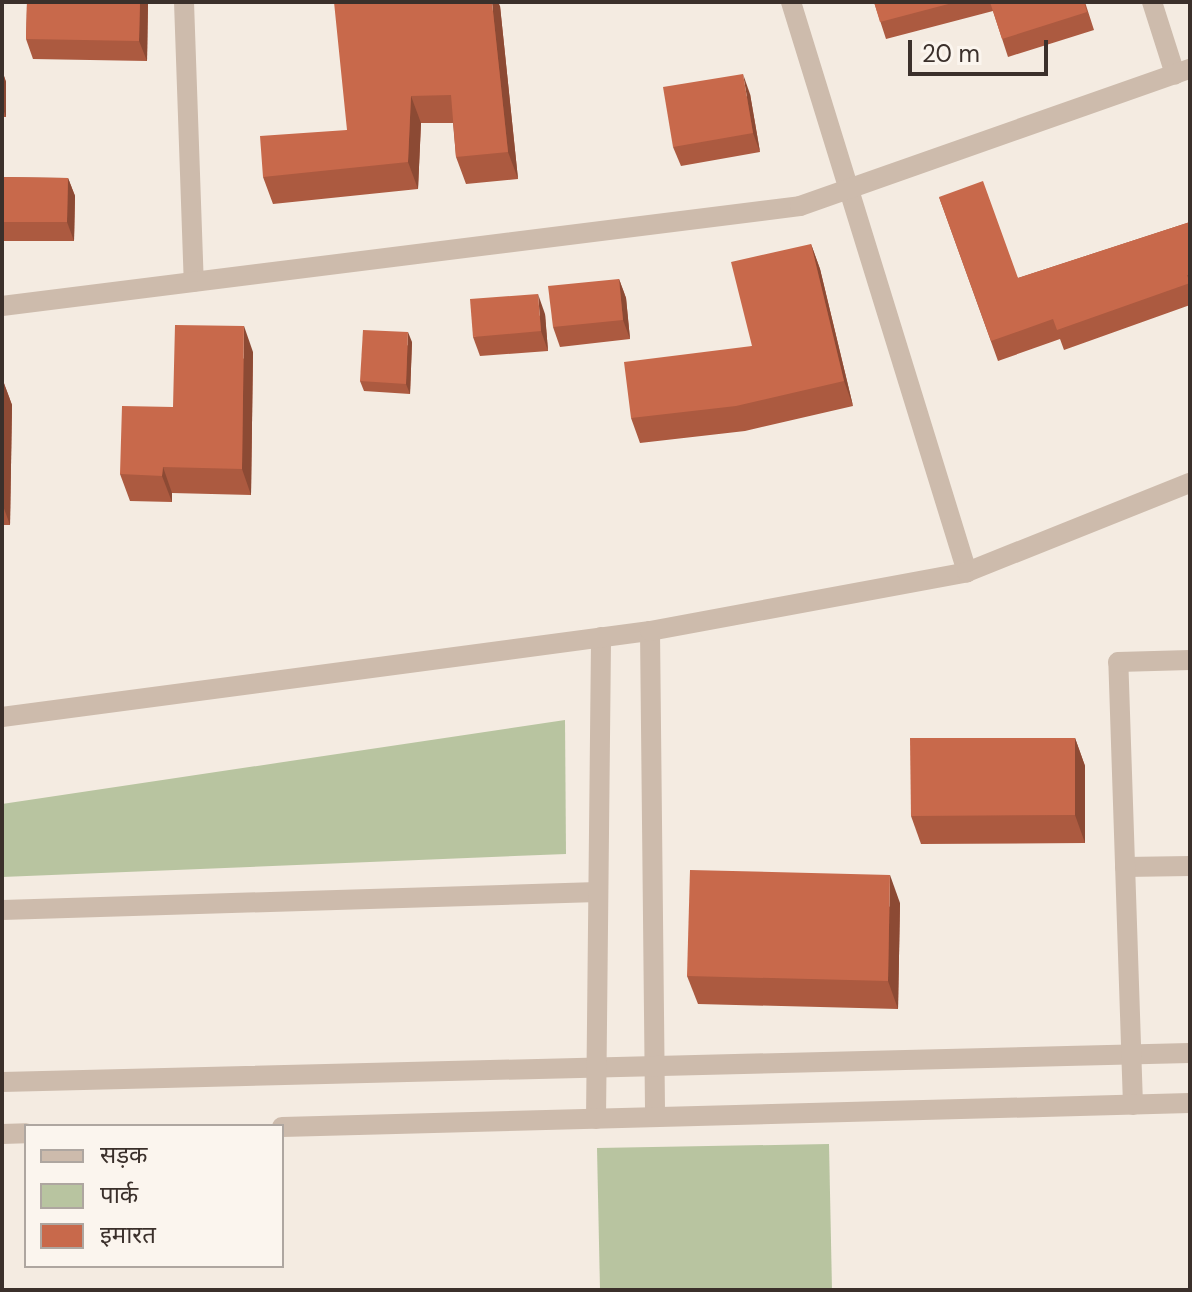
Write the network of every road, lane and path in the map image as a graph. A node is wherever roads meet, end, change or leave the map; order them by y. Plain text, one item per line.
1 (184, 2) edge
2 (791, 2) edge
3 (1152, 2) edge
4 (1182, 72) edge
5 (849, 189) junction
6 (194, 282) junction
7 (2, 306) edge
8 (1190, 483) edge
9 (967, 572) junction
10 (650, 631) junction
11 (601, 637) junction
12 (1190, 660) edge
13 (2, 717) edge
14 (1190, 866) edge
15 (1125, 867) junction
16 (598, 892) junction
17 (2, 910) edge
18 (1190, 1053) edge
19 (1130, 1054) junction
20 (655, 1066) junction
21 (596, 1067) junction
22 (2, 1082) edge
23 (1190, 1103) edge
24 (1133, 1105) junction
25 (655, 1117) junction
26 (596, 1119) junction
27 (284, 1127) edge
28 (24, 1133) edge
29 (2, 1134) edge

1 - 6 street
2 - 5 street
3 - 4 street
4 - 5 street
5 - 6 street
5 - 9 street
6 - 7 street
8 - 9 street
9 - 10 street
10 - 11 street
10 - 20 street
11 - 13 street
11 - 16 street
12 - 15 street
14 - 15 street
15 - 19 street
16 - 17 street
16 - 21 street
18 - 19 street
19 - 20 street
19 - 24 street
20 - 21 street
20 - 25 street
21 - 22 street
21 - 26 street
23 - 24 street
24 - 25 street
25 - 26 street
26 - 27 street
28 - 29 street

